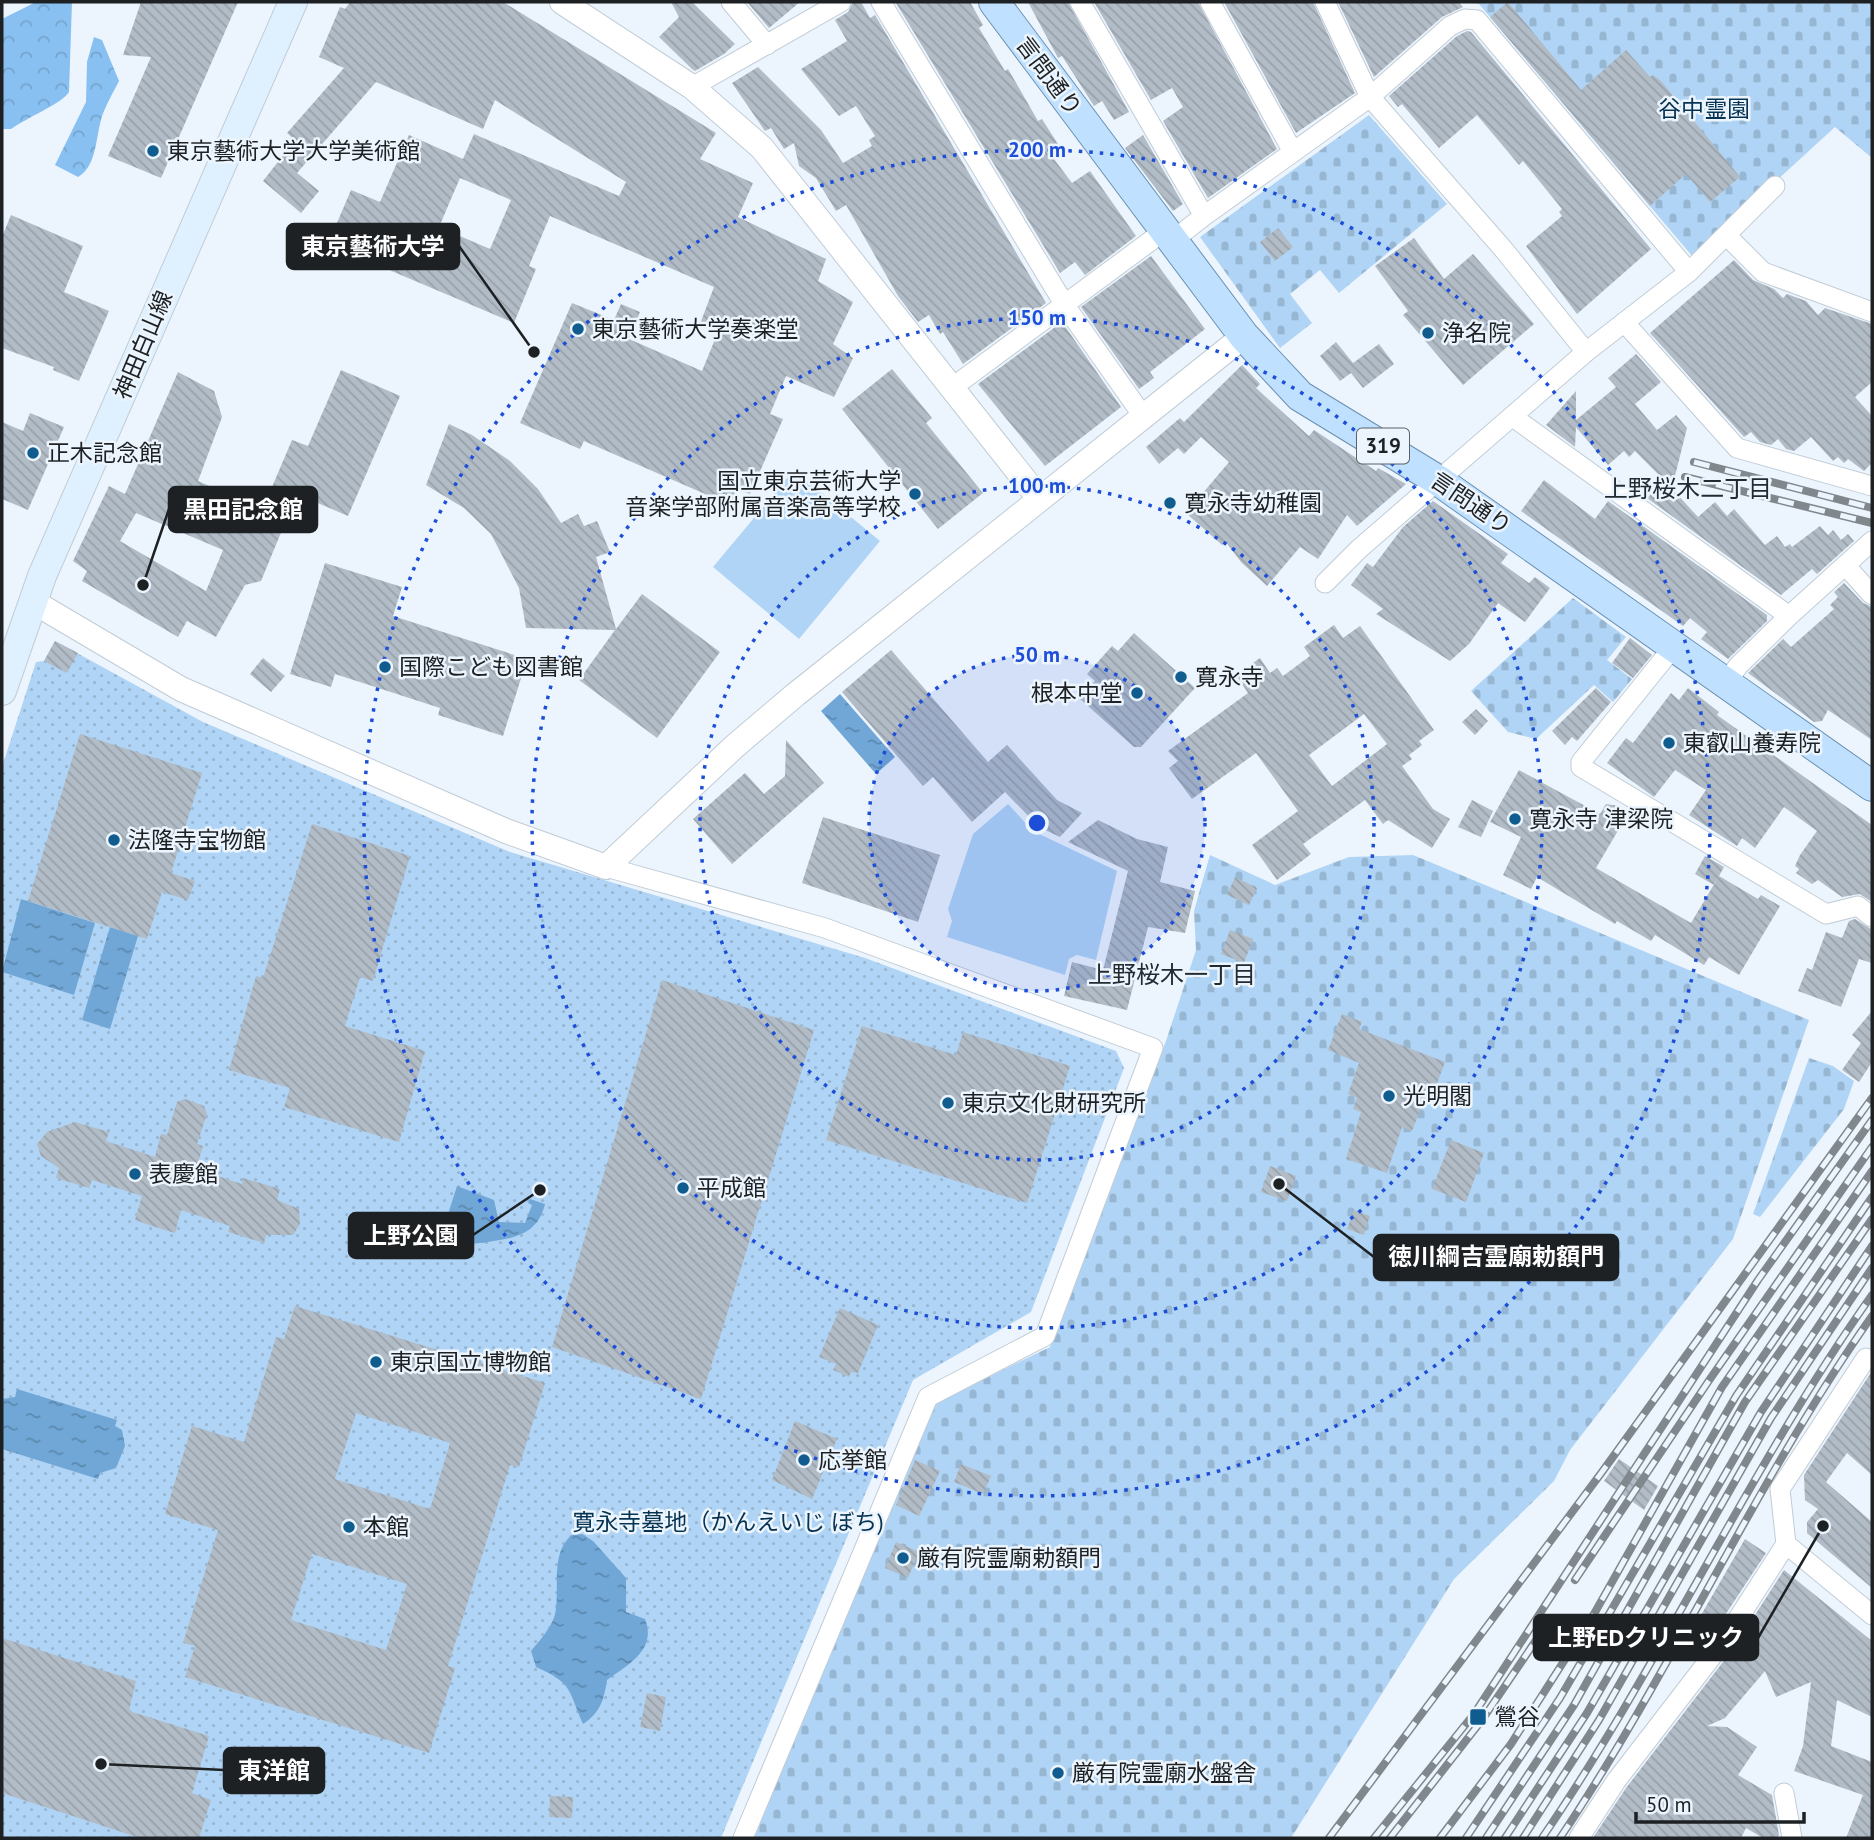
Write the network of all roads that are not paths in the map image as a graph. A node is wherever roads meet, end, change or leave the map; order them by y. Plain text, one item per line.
1 (293, 2) edge
2 (562, 2) edge
3 (731, 2) edge
4 (841, 2) edge
5 (881, 2) edge
6 (993, 2) edge
7 (1080, 2) edge
8 (1210, 2) edge
9 (1325, 2) edge
10 (767, 45) junction
11 (692, 87) junction
12 (1370, 97) junction
13 (1293, 152) junction
14 (1775, 186) dead end
15 (1204, 216) junction
16 (1726, 235) junction
17 (1168, 236) junction
18 (1689, 272) junction
19 (1066, 307) junction
20 (1872, 312) edge
21 (1623, 322) junction
22 (1244, 336) junction
23 (1586, 352) junction
24 (953, 387) junction
25 (1143, 416) junction
26 (1513, 416) junction
27 (1439, 481) junction
28 (1872, 486) edge
29 (1039, 498) junction
30 (1872, 541) edge
31 (1845, 565) junction
32 (1325, 583) dead end
33 (1872, 595) edge
34 (32, 601) junction
35 (1790, 616) junction
36 (1675, 645) junction
37 (1727, 682) junction
38 (2, 691) edge
39 (1872, 786) edge
40 (606, 867) junction
41 (1872, 917) edge
42 (1866, 1358) dead end
43 (1786, 1544) junction
44 (1872, 1615) edge
45 (1784, 1793) dead end
46 (743, 1838) edge
47 (1579, 1838) edge
48 (1792, 1838) edge

1 - 34 main road, 神田白山線
2 - 11 street
3 - 10 street
4 - 10 street
5 - 19 street
6 - 17 main road, 言問通り / 319
7 - 15 street
8 - 13 street
9 - 12 street
10 - 11 street
11 - 24 street
12 - 13 street
12 - 18 street
12 - 23 street
13 - 15 street
14 - 16 street
15 - 17 street
16 - 18 street
16 - 20 street
17 - 19 street
17 - 22 main road, 言問通り / 319
18 - 21 street
19 - 24 street
19 - 25 street
21 - 23 street
21 - 28 street
22 - 25 street
22 - 27 main road, 言問通り / 319
23 - 26 street
24 - 29 street
25 - 29 street
26 - 27 street
26 - 35 street
27 - 32 street
27 - 36 main road, 言問通り / 319
29 - 40 street
30 - 31 street
31 - 33 street
31 - 35 street
34 - 38 main road, 神田白山線
34 - 40 street
35 - 37 street
36 - 37 main road, 言問通り / 319
36 - 41 street
37 - 39 main road, 言問通り / 319
40 - 46 street
42 - 43 street
43 - 44 street
43 - 47 street
45 - 48 street

